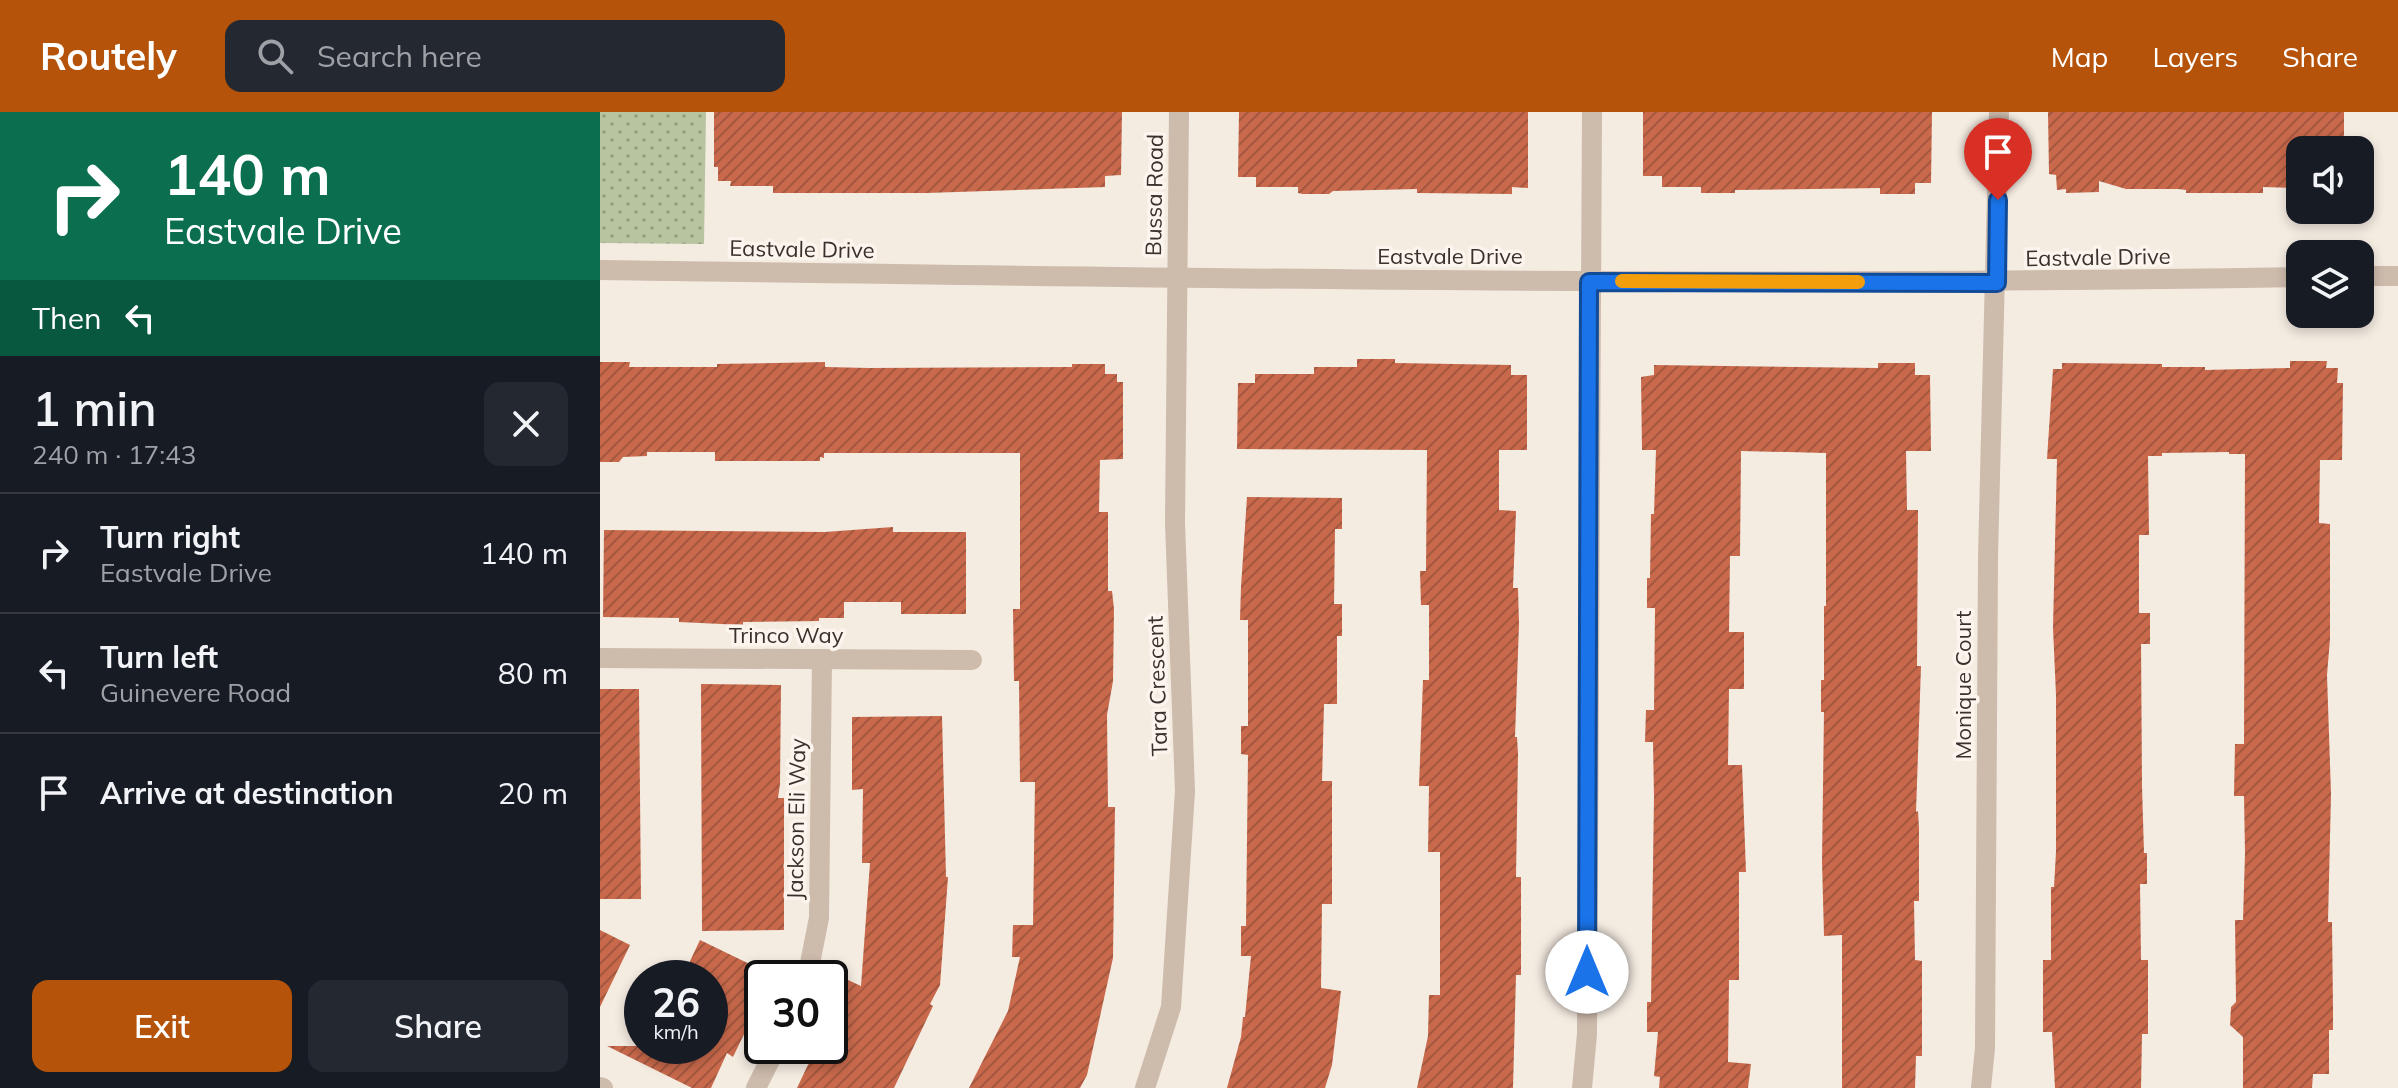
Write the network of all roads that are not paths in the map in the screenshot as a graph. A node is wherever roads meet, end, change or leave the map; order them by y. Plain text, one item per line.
1 (1179, 112) edge
2 (1592, 112) edge
3 (1999, 112) edge
4 (600, 270) edge
5 (2374, 276) edge
6 (2398, 276) edge
7 (2286, 277) edge
8 (1177, 278) junction
9 (1589, 282) junction
10 (1997, 283) junction
11 (600, 658) edge
12 (822, 659) junction
13 (972, 660) dead end
14 (811, 960) edge
15 (768, 1064) edge
16 (756, 1088) edge
17 (1145, 1088) edge
18 (1582, 1088) edge
19 (1981, 1088) edge

1 - 8 street, Bussa Road
2 - 9 street
3 - 10 street, Monique Court
4 - 8 street, Eastvale Drive
5 - 6 street
7 - 10 street, Eastvale Drive
8 - 9 street, Eastvale Drive
8 - 17 street, Tara Crescent
9 - 10 street, Eastvale Drive
9 - 18 street
10 - 19 street, Monique Court
11 - 12 street, Trinco Way
12 - 13 street, Trinco Way
12 - 14 street, Jackson Eli Way
15 - 16 street

